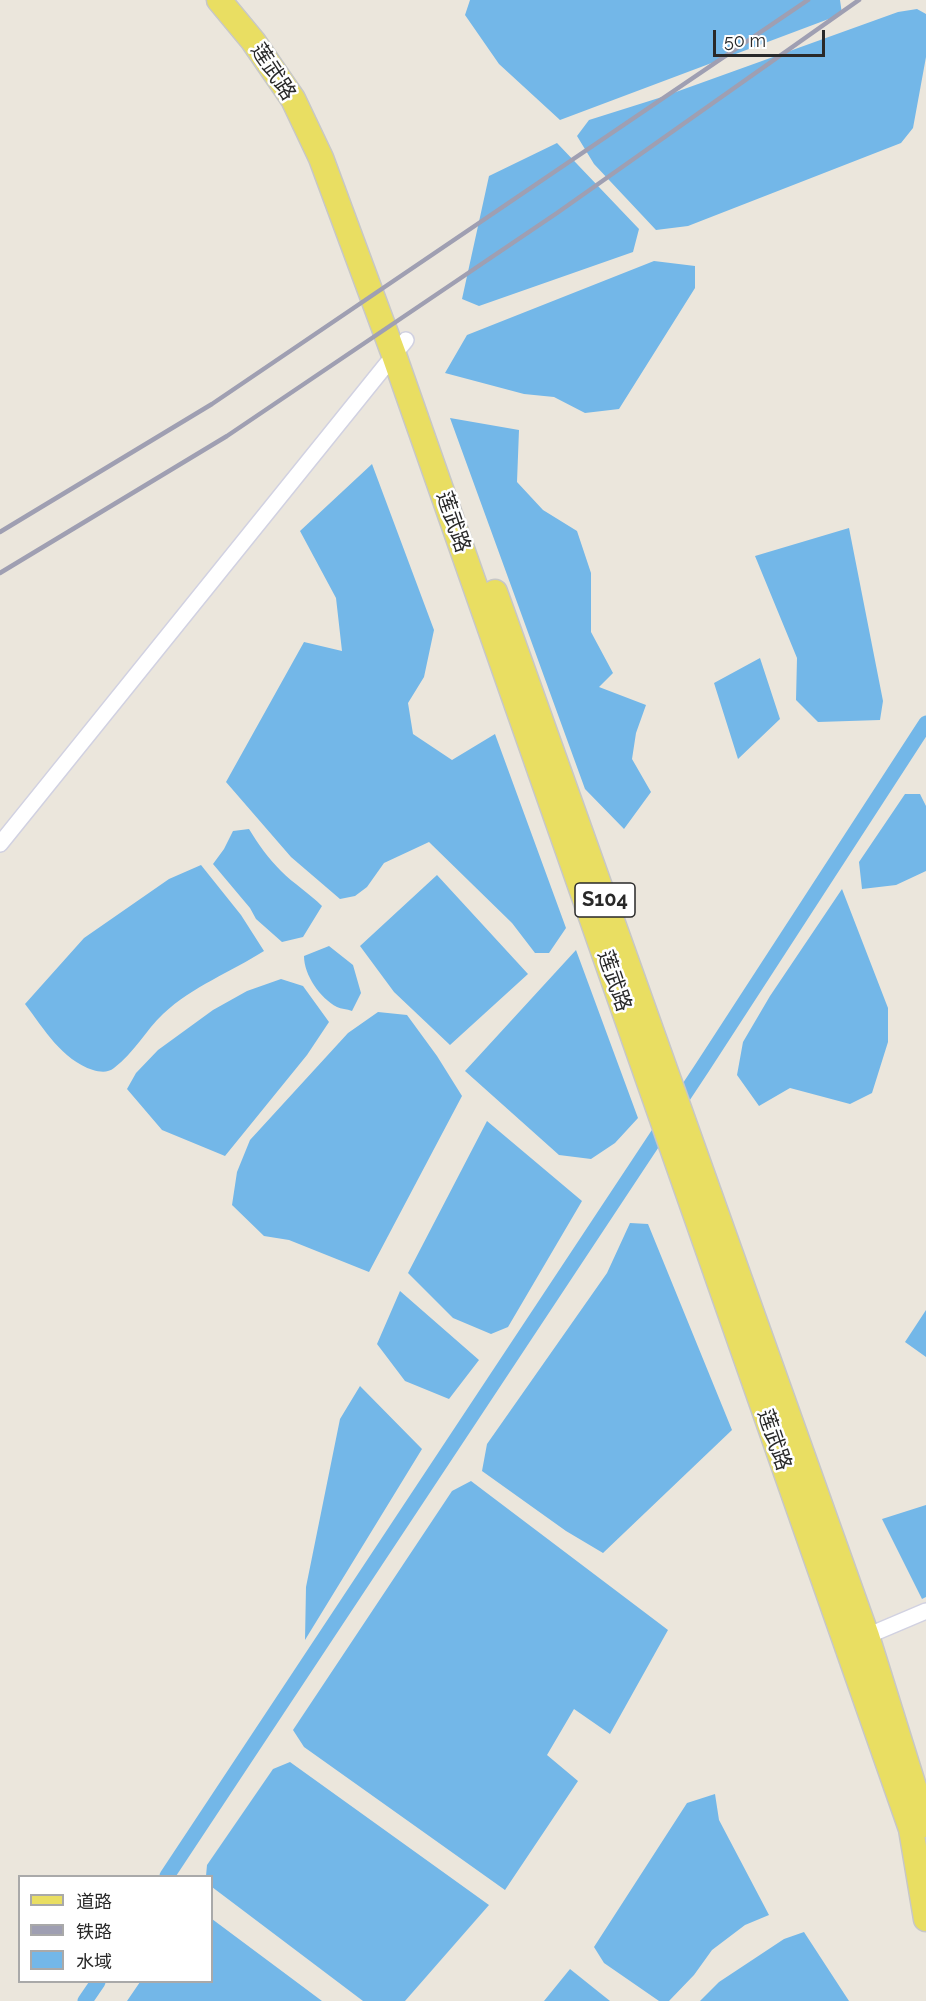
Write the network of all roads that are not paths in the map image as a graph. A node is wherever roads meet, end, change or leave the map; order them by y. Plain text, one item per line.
1 (219, 0) edge
2 (234, 0) edge
3 (400, 348) junction
4 (0, 844) edge
5 (926, 1611) edge
6 (867, 1636) junction
7 (926, 1825) edge
8 (926, 1920) edge

1 - 3 main road, 莲武路
2 - 3 main road, 莲武路 / S104
3 - 4 street
3 - 6 main road, 莲武路 / S104
3 - 8 main road, 莲武路
5 - 6 street
6 - 7 main road, 莲武路 / S104

